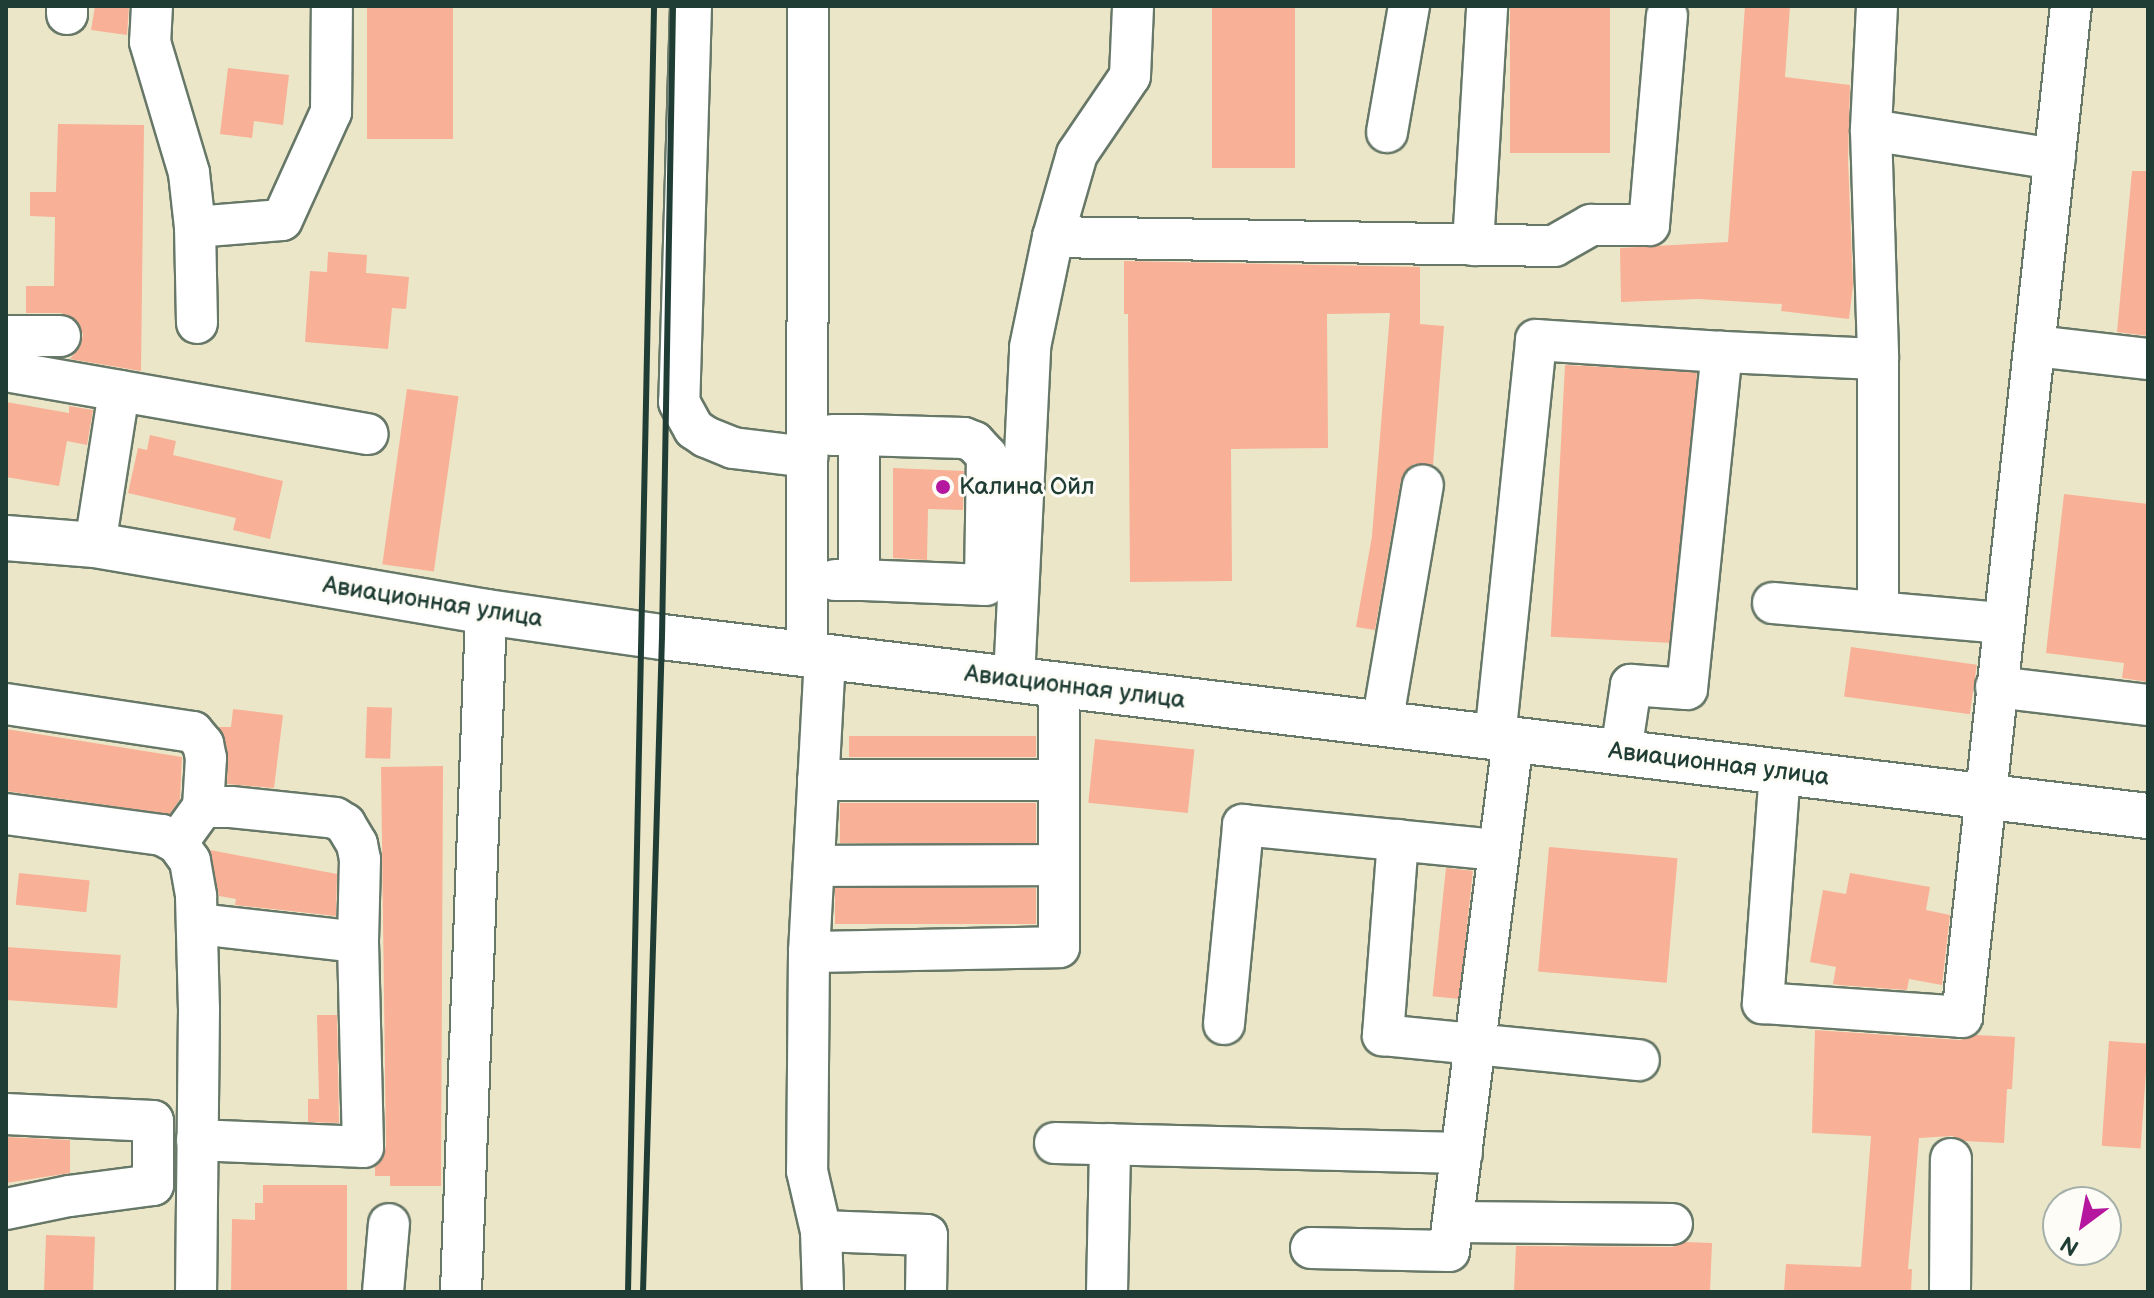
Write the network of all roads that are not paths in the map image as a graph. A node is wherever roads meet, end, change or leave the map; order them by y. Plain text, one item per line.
1 (152, 6) edge
2 (332, 6) edge
3 (691, 6) edge
4 (808, 6) edge
5 (1133, 6) edge
6 (1409, 6) edge
7 (1487, 6) edge
8 (1877, 6) edge
9 (2071, 6) edge
10 (1667, 16) dead end
11 (1871, 130) junction
12 (1387, 132) dead end
13 (2055, 159) junction
14 (195, 227) junction
15 (1053, 237) junction
16 (1473, 245) junction
17 (197, 323) dead end
18 (6, 336) edge
19 (60, 336) dead end
20 (2035, 346) junction
21 (1722, 352) junction
22 (1878, 359) junction
23 (2148, 359) edge
24 (6, 371) edge
25 (119, 391) junction
26 (368, 434) dead end
27 (859, 435) junction
28 (807, 446) junction
29 (1423, 485) dead end
30 (6, 538) edge
31 (95, 545) junction
32 (807, 580) junction
33 (859, 580) junction
34 (1773, 603) dead end
35 (1878, 610) junction
36 (486, 612) junction
37 (2003, 623) junction
38 (816, 656) junction
39 (1014, 679) junction
40 (1059, 686) junction
41 (1996, 687) junction
42 (6, 704) edge
43 (2148, 705) edge
44 (1382, 724) junction
45 (1504, 739) junction
46 (1621, 752) junction
47 (1780, 771) junction
48 (818, 780) junction
49 (1059, 780) junction
50 (1983, 796) junction
51 (203, 807) junction
52 (6, 814) edge
53 (2148, 816) edge
54 (1398, 840) junction
55 (177, 843) junction
56 (1499, 850) junction
57 (1059, 865) junction
58 (814, 866) junction
59 (197, 924) junction
60 (358, 942) junction
61 (809, 952) junction
62 (1224, 1024) dead end
63 (1475, 1043) junction
64 (1639, 1060) dead end
65 (6, 1114) edge
66 (197, 1140) junction
67 (1055, 1143) dead end
68 (1110, 1144) junction
69 (1462, 1153) junction
70 (1951, 1159) dead end
71 (6, 1209) edge
72 (1453, 1222) junction
73 (389, 1224) dead end
74 (1672, 1224) dead end
75 (821, 1231) junction
76 (1311, 1248) dead end
77 (196, 1292) edge
78 (383, 1292) edge
79 (461, 1292) edge
80 (823, 1292) edge
81 (926, 1292) edge
82 (1107, 1292) edge
83 (1950, 1292) edge

1 - 14 lane
2 - 14 lane
3 - 28 lane
4 - 28 lane
5 - 15 lane
6 - 12 lane
7 - 16 lane
8 - 11 lane
9 - 13 lane
10 - 16 lane
11 - 13 lane
11 - 22 lane
13 - 20 lane
14 - 17 lane
15 - 16 lane
15 - 39 lane
18 - 19 lane
20 - 23 lane
20 - 37 lane
21 - 22 lane
21 - 45 lane
21 - 46 lane
22 - 35 lane
24 - 25 lane
25 - 26 lane
25 - 31 lane
27 - 28 lane
27 - 33 lane
27 - 33 lane
28 - 32 lane
29 - 44 lane
30 - 31 main road, Авиационная улица
31 - 36 main road, Авиационная улица
32 - 33 lane
32 - 38 lane
34 - 35 lane
35 - 37 lane
36 - 38 main road, Авиационная улица
36 - 79 lane
37 - 41 lane
38 - 39 main road, Авиационная улица
38 - 48 lane
39 - 40 main road, Авиационная улица
40 - 44 main road, Авиационная улица
40 - 49 lane
41 - 43 lane
41 - 50 lane
42 - 51 lane
44 - 45 main road, Авиационная улица
45 - 46 main road, Авиационная улица
45 - 56 lane
46 - 47 main road, Авиационная улица
47 - 50 main road, Авиационная улица
47 - 50 lane
48 - 49 lane
48 - 58 lane
49 - 57 lane
50 - 53 main road, Авиационная улица
51 - 55 lane
51 - 60 lane
52 - 55 lane
54 - 56 lane
54 - 62 lane
54 - 63 lane
55 - 59 lane
56 - 63 lane
57 - 58 lane
57 - 61 lane
58 - 61 lane
59 - 60 lane
59 - 66 lane
60 - 66 lane
61 - 75 lane
63 - 64 lane
63 - 69 lane
65 - 71 lane
66 - 77 lane
67 - 68 lane
68 - 69 lane
68 - 82 lane
69 - 72 lane
70 - 83 lane
72 - 74 lane
72 - 76 lane
73 - 78 lane
75 - 80 lane
75 - 81 lane

